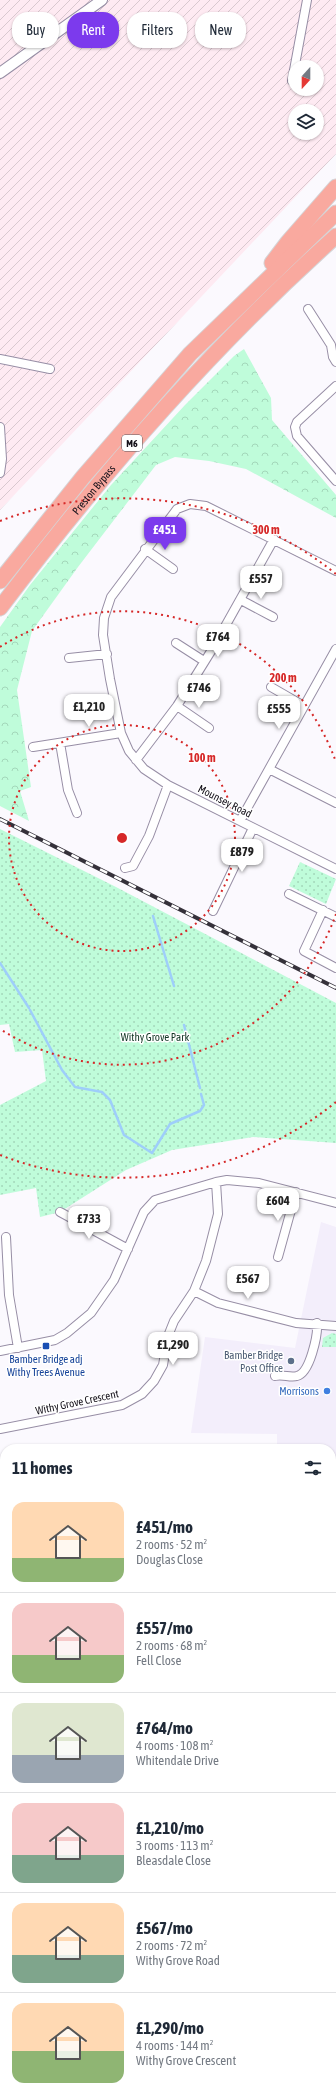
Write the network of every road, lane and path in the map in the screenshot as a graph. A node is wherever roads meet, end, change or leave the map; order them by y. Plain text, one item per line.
1 (102, 0) edge
2 (307, 0) edge
3 (296, 60) edge
4 (0, 72) edge
5 (336, 187) edge
6 (336, 213) edge
7 (336, 236) edge
8 (336, 249) edge
9 (278, 290) junction
10 (249, 295) junction
11 (308, 309) dead end
12 (0, 359) edge
13 (336, 362) edge
14 (50, 369) dead end
15 (336, 386) edge
16 (0, 427) edge
17 (0, 473) edge
18 (336, 481) edge
19 (274, 539) junction
20 (145, 549) junction
21 (173, 569) dead end
22 (336, 571) edge
23 (0, 581) edge
24 (241, 600) junction
25 (0, 608) edge
26 (272, 617) dead end
27 (176, 643) dead end
28 (336, 649) edge
29 (107, 654) junction
30 (69, 658) dead end
31 (204, 662) junction
32 (271, 688) dead end
33 (177, 706) junction
34 (304, 706) junction
35 (209, 728) dead end
36 (121, 733) junction
37 (60, 743) junction
38 (33, 747) dead end
39 (136, 760) junction
40 (269, 769) junction
41 (168, 785) junction
42 (336, 803) edge
43 (77, 813) dead end
44 (240, 821) junction
45 (253, 828) junction
46 (125, 868) dead end
47 (336, 869) edge
48 (289, 894) dead end
49 (323, 910) junction
50 (213, 911) dead end
51 (336, 917) edge
52 (336, 968) edge
53 (216, 1182) junction
54 (296, 1192) junction
55 (336, 1203) edge
56 (60, 1212) dead end
57 (6, 1237) dead end
58 (128, 1249) junction
59 (278, 1257) dead end
60 (194, 1291) junction
61 (317, 1323) junction
62 (336, 1326) edge
63 (18, 1348) junction
64 (0, 1351) edge
65 (275, 1376) dead end
66 (0, 1429) edge

1 - 4 street
2 - 3 street
5 - 10 highway, M6
6 - 10 highway, M6
7 - 9 highway, M6
8 - 9 highway, M6
9 - 25 highway, Preston Bypass / M6
10 - 23 highway, Preston Bypass / M6
11 - 13 street
12 - 14 street
15 - 18 street
16 - 17 street
19 - 20 street, Mounsey Road
19 - 22 street, Mounsey Road
19 - 24 street
20 - 21 street
20 - 29 street, Mounsey Road
24 - 26 street
24 - 31 street
27 - 31 street
28 - 34 street
29 - 30 street
29 - 36 street, Mounsey Road
31 - 33 street
32 - 34 street
33 - 35 street
33 - 39 street
34 - 40 street
36 - 37 street
36 - 39 street, Mounsey Road
37 - 38 street
37 - 43 street
39 - 41 street, Mounsey Road
40 - 42 street
40 - 44 street
41 - 44 street, Mounsey Road
41 - 46 street
44 - 45 street, Mounsey Road
45 - 47 street, Mounsey Road
45 - 50 street
48 - 49 street
49 - 51 street
49 - 52 street
53 - 54 street
53 - 58 street
53 - 60 street, Withy Grove Crescent
54 - 55 street
54 - 59 street
56 - 58 street
57 - 63 street
58 - 63 street
60 - 61 street
60 - 66 street, Withy Grove Crescent
61 - 62 street
61 - 65 street
63 - 64 street

